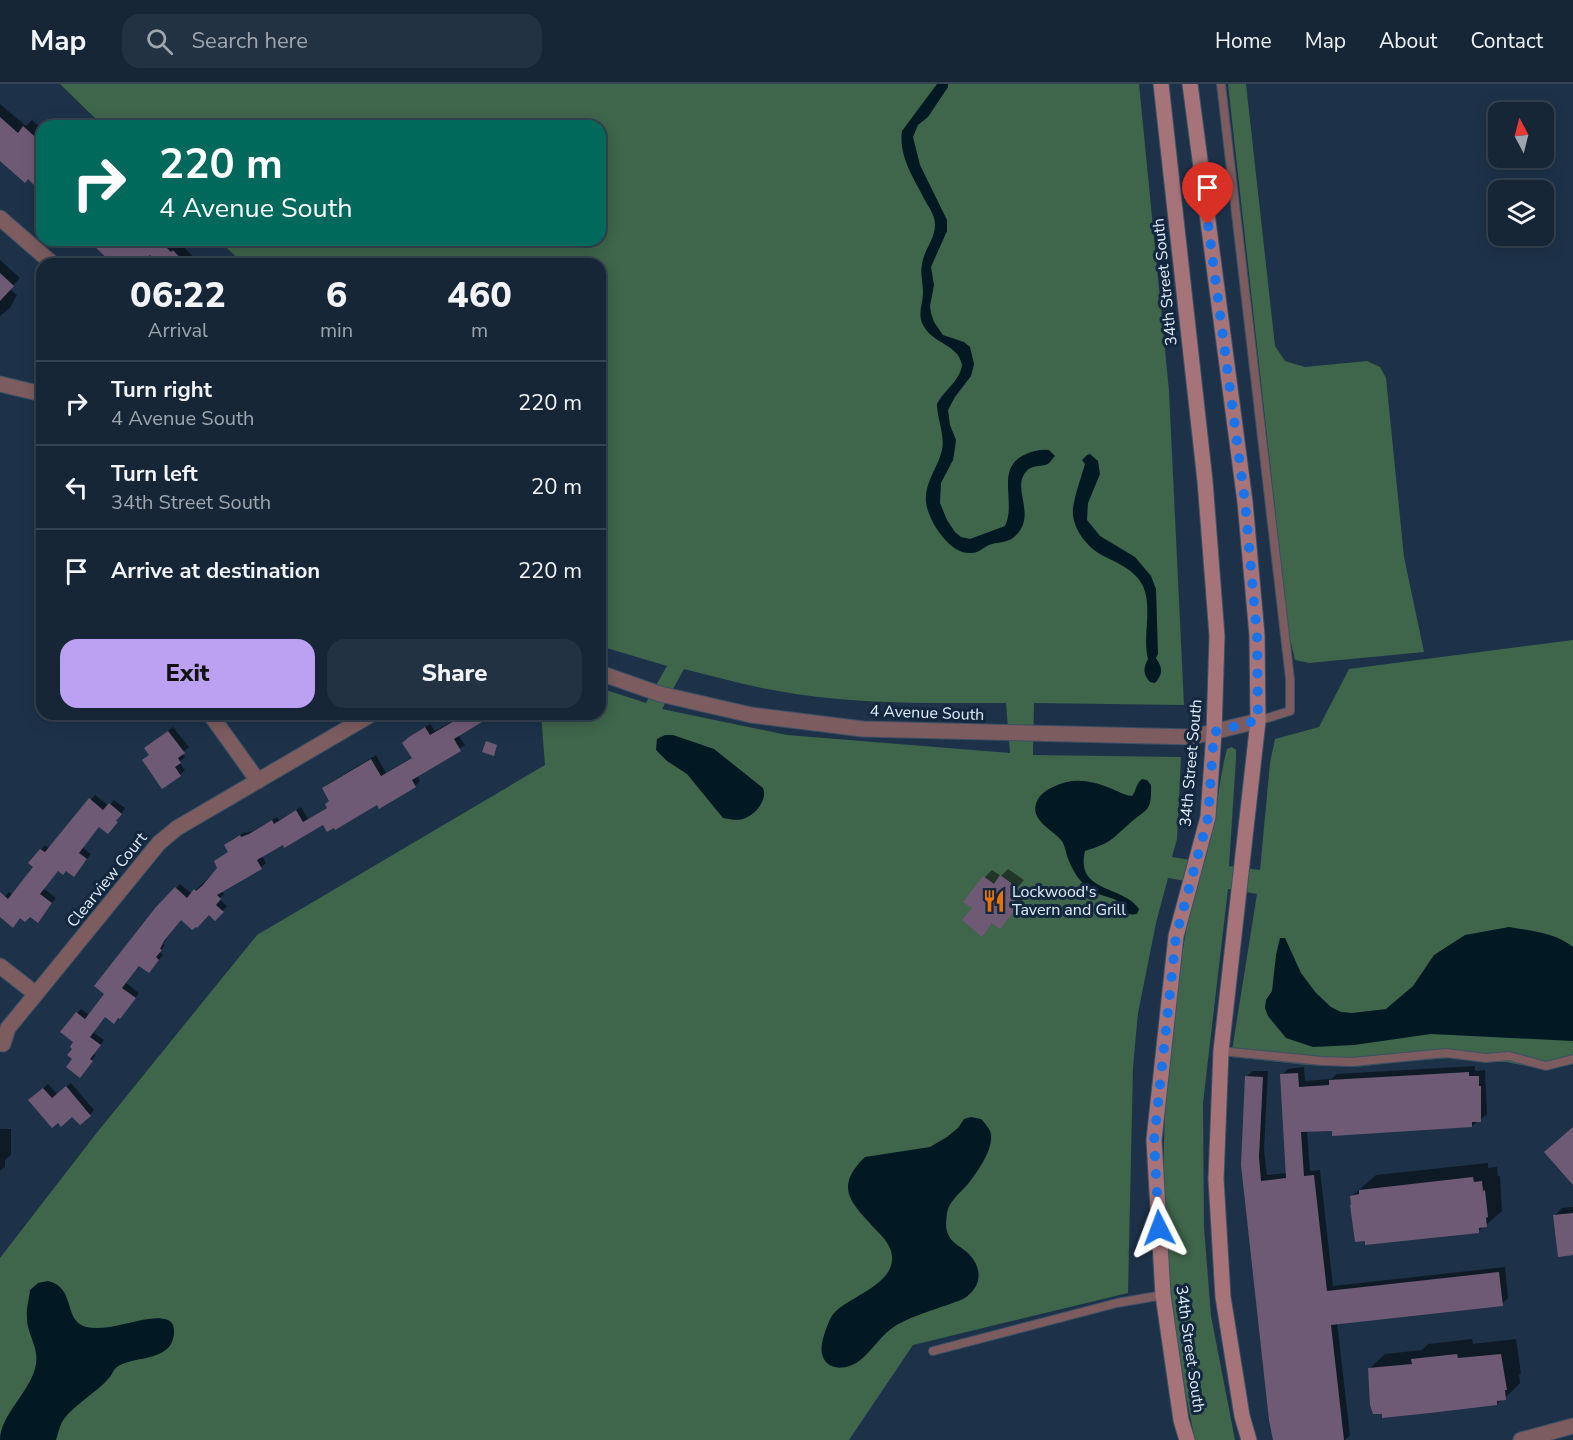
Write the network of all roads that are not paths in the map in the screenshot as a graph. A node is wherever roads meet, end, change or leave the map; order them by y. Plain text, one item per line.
1 (1161, 84) edge
2 (1190, 84) edge
3 (1221, 84) edge
4 (0, 218) edge
5 (46, 258) edge
6 (0, 384) edge
7 (36, 393) edge
8 (606, 675) edge
9 (214, 720) edge
10 (362, 720) edge
11 (1258, 720) junction
12 (1214, 732) junction
13 (258, 781) junction
14 (0, 966) edge
15 (36, 994) junction
16 (3, 1044) dead end
17 (1221, 1051) junction
18 (1573, 1059) edge
19 (1163, 1295) junction
20 (933, 1351) dead end
21 (1573, 1425) edge
22 (1186, 1440) edge
23 (1249, 1440) edge
24 (1521, 1440) edge

1 - 12 main road, 34th Street South
2 - 11 main road
3 - 11 lane
4 - 5 street
6 - 7 street
8 - 12 street, 4 Avenue South
9 - 13 street
10 - 13 street, Clearview Court
11 - 12 street, 4 Avenue South
11 - 17 main road
12 - 19 main road, 34th Street South
13 - 15 street, Clearview Court
14 - 15 street
15 - 16 street, Clearview Court
17 - 18 lane
17 - 23 main road
19 - 20 lane
19 - 22 main road, 34th Street South
21 - 24 street

